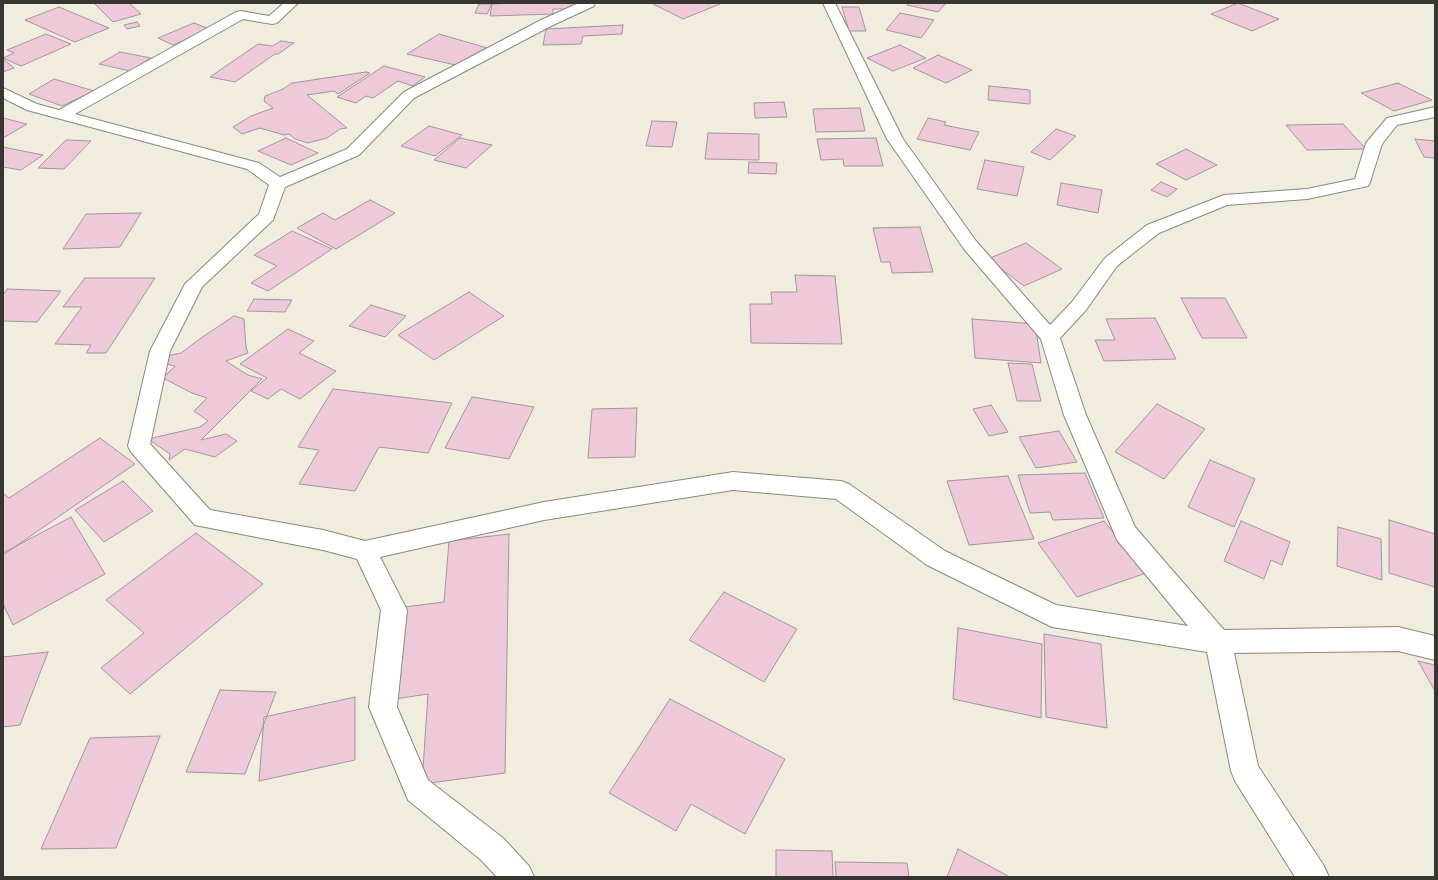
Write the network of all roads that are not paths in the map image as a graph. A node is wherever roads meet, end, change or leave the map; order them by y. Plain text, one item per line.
1 (292, 3) edge
2 (590, 3) edge
3 (829, 3) edge
4 (3, 92) edge
5 (1435, 112) edge
6 (61, 115) junction
7 (278, 184) junction
8 (1050, 337) junction
9 (365, 551) junction
10 (1218, 642) junction
11 (1435, 648) edge
12 (518, 877) edge
13 (1313, 877) edge

1 - 6 street
2 - 7 street
3 - 8 street
4 - 6 street
5 - 8 street
6 - 7 street
7 - 9 street
8 - 10 street
9 - 10 street
9 - 12 street
10 - 11 street
10 - 13 street

